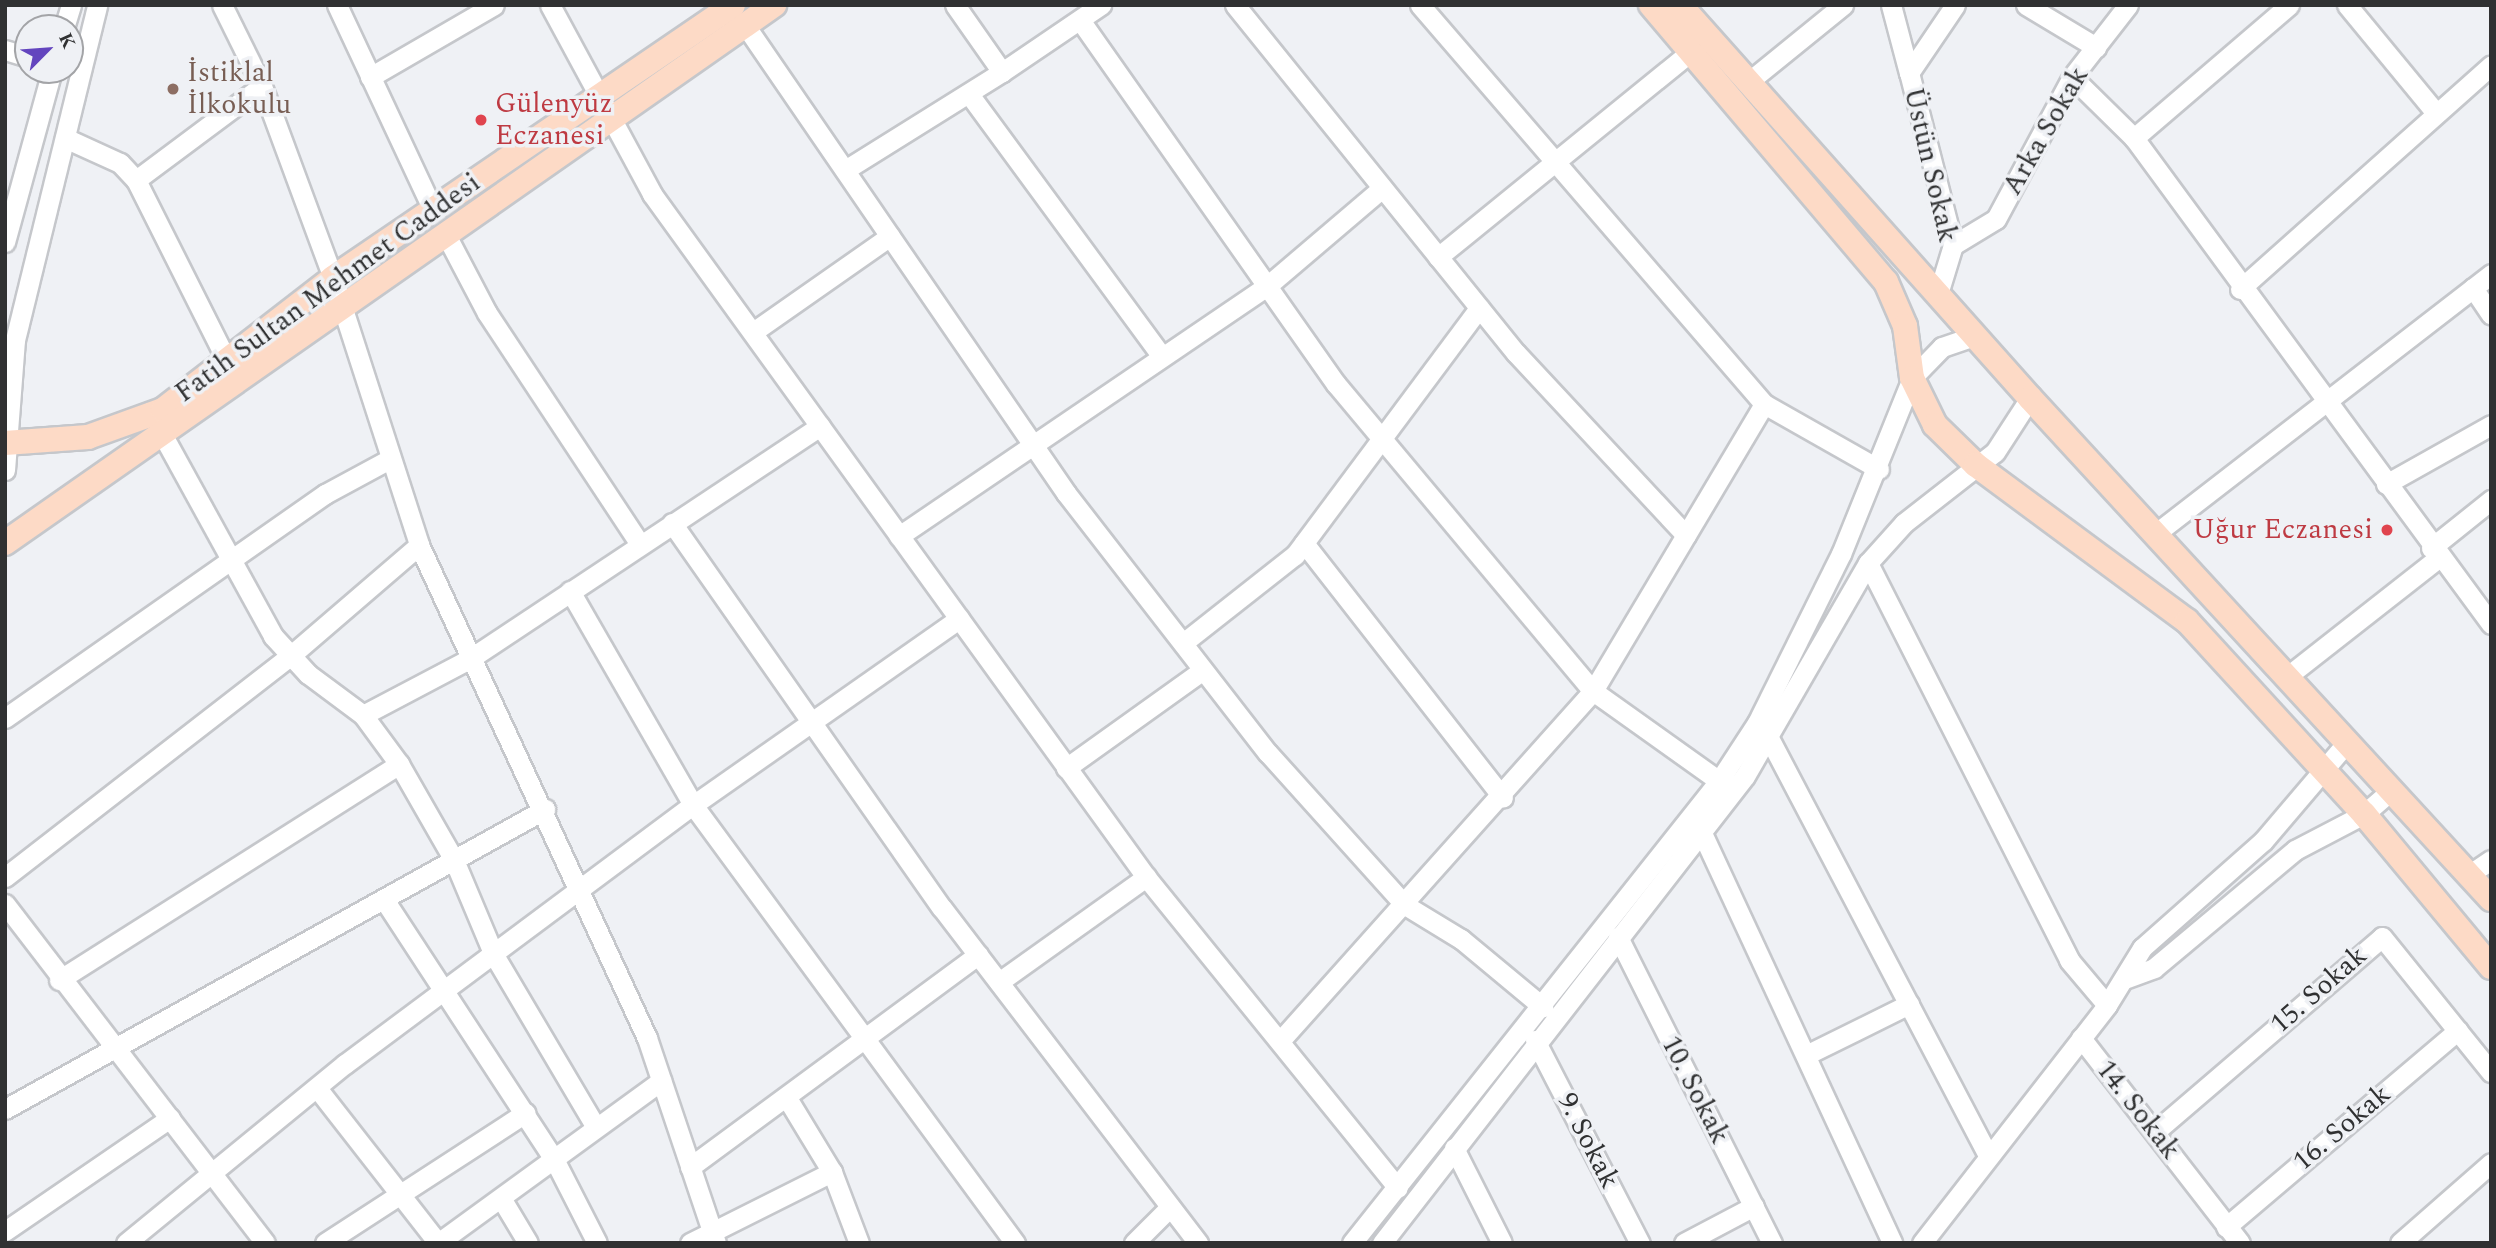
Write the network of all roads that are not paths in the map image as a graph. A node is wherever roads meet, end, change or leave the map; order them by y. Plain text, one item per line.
1 (97, 5) edge
2 (222, 5) edge
3 (337, 5) edge
4 (494, 5) edge
5 (550, 5) edge
6 (774, 5) edge
7 (955, 5) edge
8 (1101, 5) edge
9 (1235, 5) edge
10 (1420, 5) edge
11 (1651, 5) edge
12 (1680, 5) edge
13 (1843, 5) edge
14 (1891, 5) edge
15 (1955, 5) edge
16 (2026, 5) edge
17 (2128, 5) edge
18 (2289, 5) edge
19 (2347, 5) edge
20 (739, 15) edge
21 (1080, 20) junction
22 (2096, 47) junction
23 (1690, 52) junction
24 (2491, 65) edge
25 (1002, 72) junction
26 (1909, 73) junction
27 (370, 77) junction
28 (2072, 78) junction
29 (1747, 83) junction
30 (48, 84) edge
31 (262, 86) junction
32 (970, 94) junction
33 (605, 106) junction
34 (2436, 113) junction
35 (65, 138) junction
36 (2134, 138) junction
37 (1553, 162) junction
38 (845, 170) junction
39 (136, 180) junction
40 (1382, 187) junction
41 (433, 210) junction
42 (444, 233) junction
43 (890, 236) junction
44 (5, 242) edge
45 (1953, 245) junction
46 (1438, 257) junction
47 (2491, 274) edge
48 (332, 278) junction
49 (1267, 286) junction
50 (2473, 288) junction
51 (2240, 289) junction
52 (1938, 294) junction
53 (339, 303) junction
54 (1479, 308) junction
55 (2491, 315) edge
56 (752, 332) junction
57 (1974, 336) junction
58 (1159, 354) junction
59 (226, 359) junction
60 (1912, 378) junction
61 (2030, 398) junction
62 (2329, 403) junction
63 (1764, 404) junction
64 (2491, 425) edge
65 (820, 426) junction
66 (161, 432) junction
67 (1382, 439) junction
68 (7, 443) edge
69 (1036, 449) junction
70 (388, 460) junction
71 (1976, 465) junction
72 (1879, 469) junction
73 (5, 470) edge
74 (2386, 484) junction
75 (2491, 500) edge
76 (672, 523) junction
77 (2155, 534) junction
78 (1686, 535) junction
79 (899, 536) junction
80 (5, 543) edge
81 (1304, 543) junction
82 (640, 544) junction
83 (419, 545) junction
84 (2435, 553) junction
85 (230, 563) junction
86 (1868, 563) junction
87 (570, 591) junction
88 (959, 619) junction
89 (2491, 624) edge
90 (1183, 643) junction
91 (289, 657) junction
92 (471, 658) junction
93 (1203, 670) junction
94 (2289, 675) junction
95 (1593, 691) junction
96 (362, 715) junction
97 (5, 718) edge
98 (815, 720) junction
99 (1770, 740) junction
100 (2348, 741) junction
101 (399, 764) junction
102 (1066, 768) junction
103 (2322, 768) junction
104 (1719, 781) junction
105 (2392, 790) junction
106 (1503, 798) junction
107 (693, 805) junction
108 (545, 809) junction
109 (2364, 814) junction
110 (1702, 833) junction
111 (454, 860) junction
112 (2491, 860) edge
113 (2470, 874) junction
114 (5, 877) edge
115 (1146, 877) junction
116 (582, 888) junction
117 (2491, 899) edge
118 (385, 901) junction
119 (5, 904) edge
120 (1405, 905) junction
121 (1618, 937) junction
122 (494, 955) junction
123 (978, 956) junction
124 (2491, 967) edge
125 (2127, 978) junction
126 (59, 980) junction
127 (999, 982) junction
128 (443, 993) junction
129 (1909, 1004) junction
130 (2107, 1005) junction
131 (1543, 1007) junction
132 (2458, 1030) junction
133 (2081, 1038) junction
134 (1535, 1040) junction
135 (1280, 1041) junction
136 (864, 1044) junction
137 (114, 1051) junction
138 (1806, 1055) junction
139 (2491, 1072) edge
140 (661, 1081) junction
141 (317, 1088) junction
142 (787, 1098) junction
143 (5, 1109) edge
144 (526, 1113) junction
145 (170, 1118) junction
146 (595, 1126) junction
147 (2157, 1130) junction
148 (1454, 1148) junction
149 (1988, 1155) junction
150 (554, 1159) junction
151 (2491, 1163) edge
152 (690, 1167) junction
153 (832, 1172) junction
154 (209, 1175) junction
155 (1398, 1188) junction
156 (500, 1198) junction
157 (398, 1200) junction
158 (1754, 1206) junction
159 (1170, 1207) junction
160 (2226, 1227) junction
161 (5, 1231) edge
162 (714, 1239) edge
163 (126, 1243) edge
164 (265, 1243) edge
165 (324, 1243) edge
166 (438, 1243) edge
167 (528, 1243) edge
168 (597, 1243) edge
169 (690, 1243) edge
170 (859, 1243) edge
171 (1015, 1243) edge
172 (1134, 1243) edge
173 (1198, 1243) edge
174 (1352, 1243) edge
175 (1382, 1243) edge
176 (1502, 1243) edge
177 (1640, 1243) edge
178 (1684, 1243) edge
179 (1772, 1243) edge
180 (1892, 1243) edge
181 (1923, 1243) edge
182 (2240, 1243) edge
183 (2399, 1243) edge

1 - 35 street
2 - 31 street
3 - 27 street
4 - 27 street
5 - 33 street
6 - 20 main road, Fatih Sultan Mehmet Caddesi
7 - 25 street
8 - 21 street
9 - 40 street
10 - 37 street
11 - 23 main road
12 - 29 main road
13 - 29 street
14 - 26 street
15 - 26 street, Üstün Sokak
16 - 22 street
17 - 22 street, Arka Sokak
18 - 36 street
19 - 34 street
20 - 33 main road, Fatih Sultan Mehmet Caddesi
20 - 38 street
21 - 25 street
21 - 49 street
22 - 28 street, Arka Sokak
23 - 37 street
23 - 60 main road
24 - 34 street
25 - 32 street
26 - 45 street, Üstün Sokak
27 - 41 street
28 - 36 street
28 - 45 street, Arka Sokak
29 - 52 main road
30 - 44 street
31 - 39 street
31 - 48 street
32 - 38 street
32 - 58 street
33 - 41 main road, Fatih Sultan Mehmet Caddesi
33 - 42 main road
33 - 56 street
34 - 51 street
35 - 39 street
35 - 68 street
36 - 51 street
37 - 46 street
37 - 63 street
38 - 43 street
39 - 59 street
40 - 46 street
40 - 49 street
41 - 48 main road, Fatih Sultan Mehmet Caddesi
42 - 53 main road
42 - 82 street
43 - 56 street
43 - 69 street
45 - 52 street, Üstün Sokak
46 - 54 street
47 - 50 street
48 - 53 street
48 - 59 main road, Fatih Sultan Mehmet Caddesi
49 - 58 street
49 - 67 street
50 - 55 street
50 - 62 street
51 - 62 street
52 - 57 main road
53 - 66 main road
53 - 70 street
54 - 67 street
54 - 78 street
56 - 65 street
57 - 60 street
57 - 61 main road
58 - 69 street
59 - 68 main road, Fatih Sultan Mehmet Caddesi
60 - 71 main road
60 - 72 street
61 - 71 street
61 - 77 main road
62 - 74 street
62 - 77 street
63 - 72 street
63 - 78 street
64 - 74 street
65 - 76 street
65 - 79 street
66 - 80 main road
66 - 85 street
67 - 81 street
67 - 95 street
68 - 73 street
69 - 79 street
69 - 90 street
70 - 83 street
70 - 85 street
71 - 86 street
71 - 103 main road
72 - 104 street
74 - 84 street
75 - 84 street
76 - 82 street
76 - 98 street
77 - 94 main road
78 - 95 street
79 - 88 street
81 - 90 street
81 - 106 street
82 - 87 street
83 - 91 street
83 - 92 street
84 - 89 street
84 - 94 street
85 - 91 street
85 - 97 street
86 - 99 street
86 - 130 street
87 - 92 street
87 - 107 street
88 - 98 street
88 - 102 street
90 - 93 street
91 - 96 street
91 - 114 street
92 - 96 street
92 - 108 street
93 - 102 street
93 - 120 street
94 - 100 main road
95 - 104 street
95 - 106 street
96 - 101 street
98 - 107 street
98 - 123 street
99 - 110 street
99 - 129 street
100 - 103 street, 14. Sokak
100 - 105 main road
101 - 111 street
101 - 126 street
102 - 115 street
103 - 109 main road
103 - 125 street, 14. Sokak
104 - 131 street
105 - 109 street, 14. Sokak
105 - 113 main road
106 - 120 street
107 - 116 street
107 - 136 street
108 - 111 street
108 - 116 street
109 - 124 main road
109 - 125 street, 14. Sokak
110 - 121 street
110 - 138 street
111 - 118 street
111 - 122 street
112 - 113 street
113 - 117 main road
115 - 127 street
115 - 135 street
116 - 122 street
116 - 140 street
118 - 128 street
118 - 137 street
119 - 126 street
120 - 131 street
120 - 135 street
121 - 134 street
121 - 158 street, 10. Sokak
122 - 128 street
122 - 146 street
123 - 127 street
123 - 136 street
125 - 130 street, 14. Sokak
126 - 137 street
127 - 159 street
128 - 141 street
128 - 144 street
129 - 138 street
129 - 149 street
130 - 133 street, 14. Sokak
131 - 155 street
132 - 139 street, 15. Sokak
132 - 147 street, 15. Sokak
132 - 160 street, 16. Sokak
133 - 147 street, 14. Sokak
133 - 149 street
134 - 148 street
134 - 177 street, 9. Sokak
135 - 155 street
136 - 142 street
136 - 171 street
137 - 143 street
137 - 145 street
138 - 180 street
140 - 146 street
140 - 152 street
141 - 154 street
141 - 157 street
142 - 152 street
142 - 153 street
144 - 150 street
144 - 157 street
145 - 154 street
145 - 161 street
146 - 150 street
147 - 160 street, 14. Sokak
148 - 175 street
148 - 176 street
149 - 181 street
150 - 156 street
150 - 168 street
151 - 183 street
152 - 162 street
153 - 162 street
153 - 170 street
154 - 163 street
154 - 164 street
155 - 174 street
156 - 166 street
156 - 167 street
157 - 165 street
157 - 166 street
158 - 178 street
158 - 179 street, 10. Sokak
159 - 172 street
159 - 173 street
160 - 182 street, 14. Sokak
162 - 169 street

